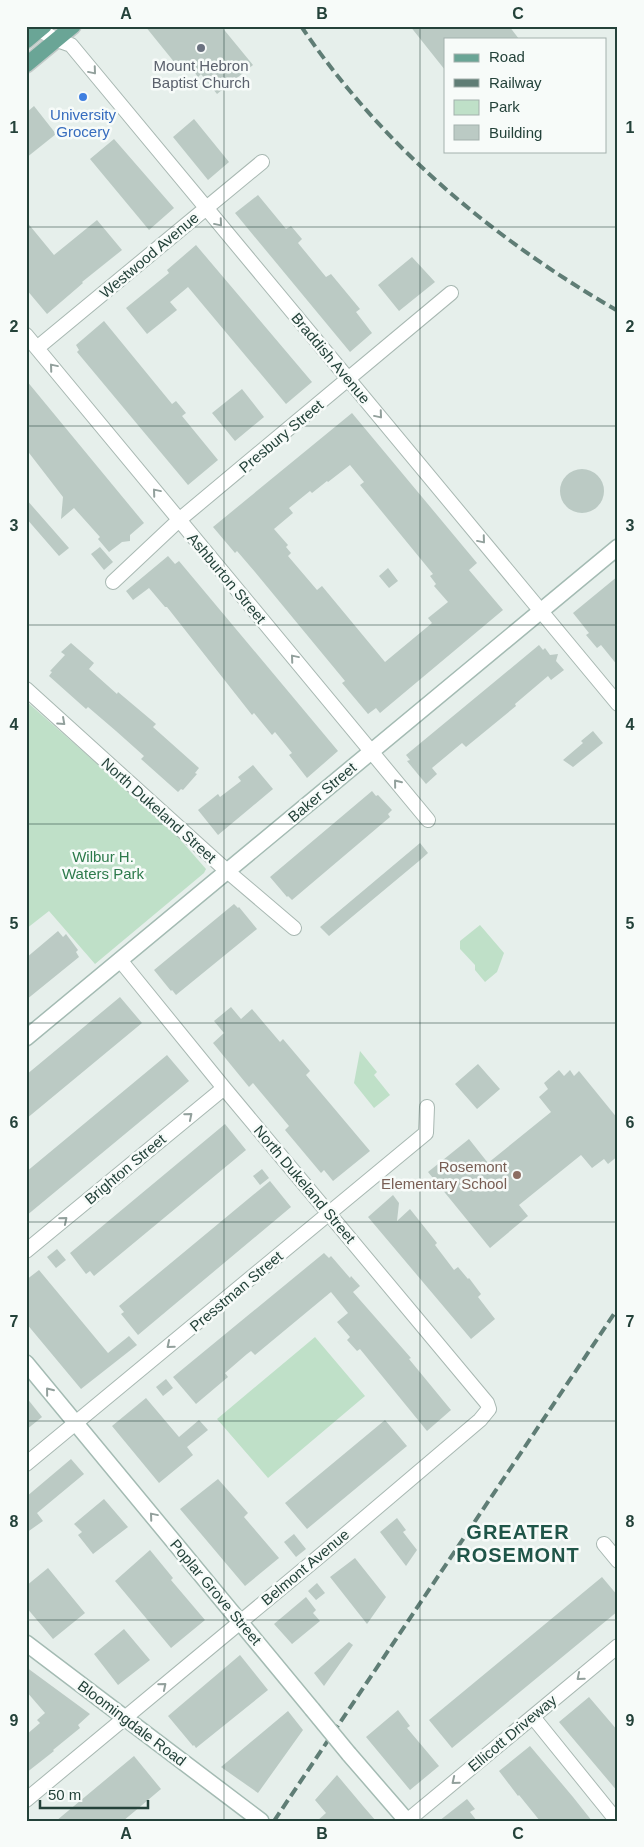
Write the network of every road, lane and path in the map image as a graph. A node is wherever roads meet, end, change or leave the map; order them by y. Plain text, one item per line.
1 (73, 26) edge
2 (39, 28) edge
3 (57, 40) junction
4 (26, 41) edge
5 (26, 65) edge
6 (262, 162) dead end
7 (206, 208) junction
8 (451, 293) dead end
9 (26, 335) edge
10 (37, 348) junction
11 (349, 379) junction
12 (179, 520) junction
13 (618, 547) edge
14 (113, 582) dead end
15 (541, 611) junction
16 (26, 690) edge
17 (618, 704) edge
18 (372, 751) junction
19 (428, 820) dead end
20 (227, 871) junction
21 (294, 928) dead end
22 (120, 960) junction
23 (26, 1038) edge
24 (224, 1088) junction
25 (427, 1108) dead end
26 (329, 1213) junction
27 (26, 1251) edge
28 (26, 1363) edge
29 (489, 1409) joint
30 (76, 1423) junction
31 (26, 1464) edge
32 (604, 1544) dead end
33 (618, 1561) edge
34 (240, 1621) junction
35 (26, 1643) edge
36 (618, 1646) edge
37 (533, 1717) junction
38 (125, 1718) junction
39 (26, 1800) edge
40 (261, 1821) edge
41 (407, 1821) edge
42 (618, 1821) edge

1 - 3 main road
2 - 3 street, Braddish Avenue
2 - 4 main road
3 - 5 main road
3 -> 7 street, Braddish Avenue
6 - 7 street, Westwood Avenue
7 - 10 street, Westwood Avenue
7 -> 11 street, Braddish Avenue
8 - 11 street, Presbury Street
9 - 10 street, Ashburton Street
12 -> 10 street, Ashburton Street
11 - 12 street, Presbury Street
11 -> 15 street, Braddish Avenue
12 - 14 street, Presbury Street
18 -> 12 street, Ashburton Street
13 - 15 street, Baker Street
15 - 17 street, Braddish Avenue
15 - 18 street, Baker Street
16 -> 20 street, North Dukeland Street
19 -> 18 street, Ashburton Street
18 - 20 street, Baker Street
20 - 21 street, North Dukeland Street
20 - 22 street, Baker Street
22 - 23 street, Baker Street
22 - 24 street, North Dukeland Street
24 - 26 street, North Dukeland Street
27 -> 24 street, Brighton Street
25 - 26 street, Presstman Street
26 - 29 street, North Dukeland Street
26 -> 30 street, Presstman Street
30 -> 28 street, Poplar Grove Street
29 - 34 street, Belmont Avenue
30 - 31 street, Presstman Street
34 -> 30 street, Poplar Grove Street
32 - 33 street
38 -> 34 street, Belmont Avenue
34 - 41 street, Poplar Grove Street, bridge
35 - 38 street, Bloomingdale Road
36 -> 37 street, Ellicott Driveway
37 -> 41 street, Ellicott Driveway
37 - 42 street
38 - 39 street, Belmont Avenue
38 - 40 street, Bloomingdale Road

